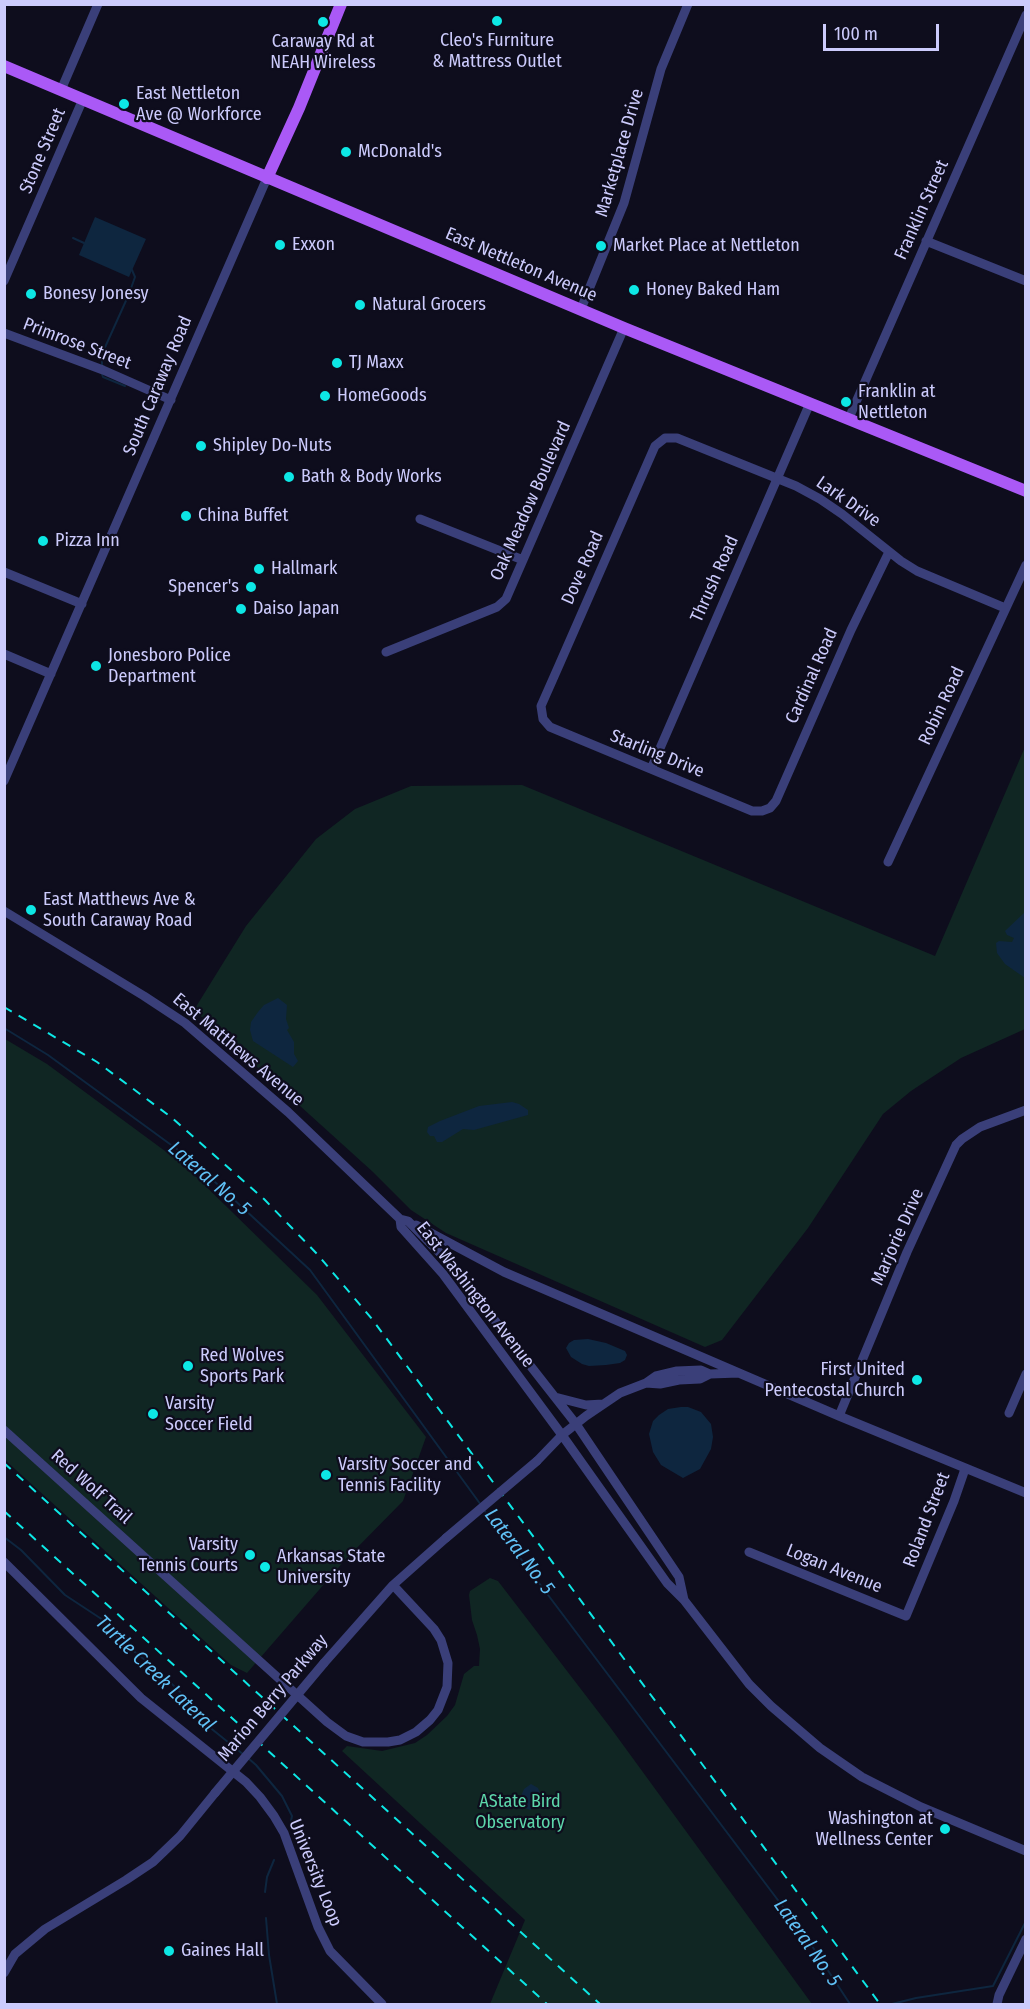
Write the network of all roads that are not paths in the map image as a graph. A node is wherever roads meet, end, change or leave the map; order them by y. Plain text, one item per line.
1 (98, 4) edge
2 (341, 4) edge
3 (688, 4) edge
4 (1026, 15) edge
5 (4, 66) edge
6 (61, 90) junction
7 (83, 99) junction
8 (267, 178) junction
9 (926, 241) junction
10 (4, 281) edge
11 (1026, 281) edge
12 (581, 309) junction
13 (624, 328) junction
14 (4, 333) edge
15 (171, 400) junction
16 (810, 403) junction
17 (849, 418) junction
18 (665, 438) joint
19 (777, 479) junction
20 (1026, 490) edge
21 (420, 519) dead end
22 (889, 552) junction
23 (523, 560) junction
24 (1026, 565) edge
25 (4, 572) edge
26 (82, 604) junction
27 (1005, 608) junction
28 (386, 652) dead end
29 (4, 654) edge
30 (51, 674) junction
31 (542, 717) joint
32 (651, 769) junction
33 (4, 781) edge
34 (765, 810) joint
35 (888, 862) dead end
36 (4, 911) edge
37 (1026, 1110) edge
38 (404, 1220) junction
39 (741, 1373) junction
40 (1026, 1374) edge
41 (553, 1396) junction
42 (603, 1404) junction
43 (1009, 1413) dead end
44 (839, 1416) junction
45 (576, 1424) junction
46 (4, 1430) edge
47 (562, 1435) junction
48 (965, 1469) junction
49 (1026, 1493) edge
50 (749, 1552) dead end
51 (4, 1562) edge
52 (393, 1586) junction
53 (684, 1600) junction
54 (906, 1616) joint
55 (1026, 1851) edge
56 (1026, 1939) edge
57 (4, 1973) edge
58 (382, 2004) edge
59 (997, 2004) edge

1 - 6 street, Stone Street
2 - 8 main road, South Caraway Road
3 - 12 street, Marketplace Drive
4 - 9 street, Franklin Street
5 - 6 main road, East Nettleton Avenue
6 - 7 main road, East Nettleton Avenue
7 - 8 main road, East Nettleton Avenue
7 - 10 street, Stone Street
8 - 12 main road, East Nettleton Avenue
8 - 15 street, South Caraway Road
9 - 11 street
9 - 17 street, Franklin Street
12 - 13 main road, East Nettleton Avenue
13 - 16 main road, East Nettleton Avenue
13 - 23 street, Oak Meadow Boulevard
14 - 15 street, Primrose Street
15 - 26 street, South Caraway Road
16 - 17 main road, East Nettleton Avenue
16 - 19 street, Thrush Road
17 - 20 main road, East Nettleton Avenue
18 - 19 street, Lark Drive
18 - 31 street, Dove Road
19 - 22 street, Lark Drive
19 - 32 street, Thrush Road
21 - 23 street
22 - 27 street, Lark Drive
22 - 34 street, Cardinal Road
23 - 28 street, Oak Meadow Boulevard
24 - 27 street, Robin Road
25 - 26 street
26 - 30 street, South Caraway Road
27 - 35 street, Robin Road
29 - 30 street
30 - 33 street, South Caraway Road
31 - 32 street, Starling Drive
32 - 34 street, Starling Drive
36 - 38 street, East Matthews Avenue
37 - 44 street, Marjorie Drive
38 - 39 street
38 - 41 street, East Washington Avenue
38 - 47 street, East Washington Avenue
39 - 42 street
39 - 44 street
40 - 43 street
41 - 42 street
41 - 45 street, East Washington Avenue
42 - 45 street
44 - 48 street
45 - 47 street
45 - 53 street, East Washington Avenue
46 - 52 street, Red Wolf Trail
47 - 52 street, Marion Berry Parkway, bridge
47 - 53 street, East Washington Avenue
48 - 49 street
48 - 54 street, Roland Street
50 - 54 street, Logan Avenue
51 - 58 street, University Loop
52 - 57 street, Marion Berry Parkway, bridge
53 - 55 street, East Washington Avenue
56 - 59 street

